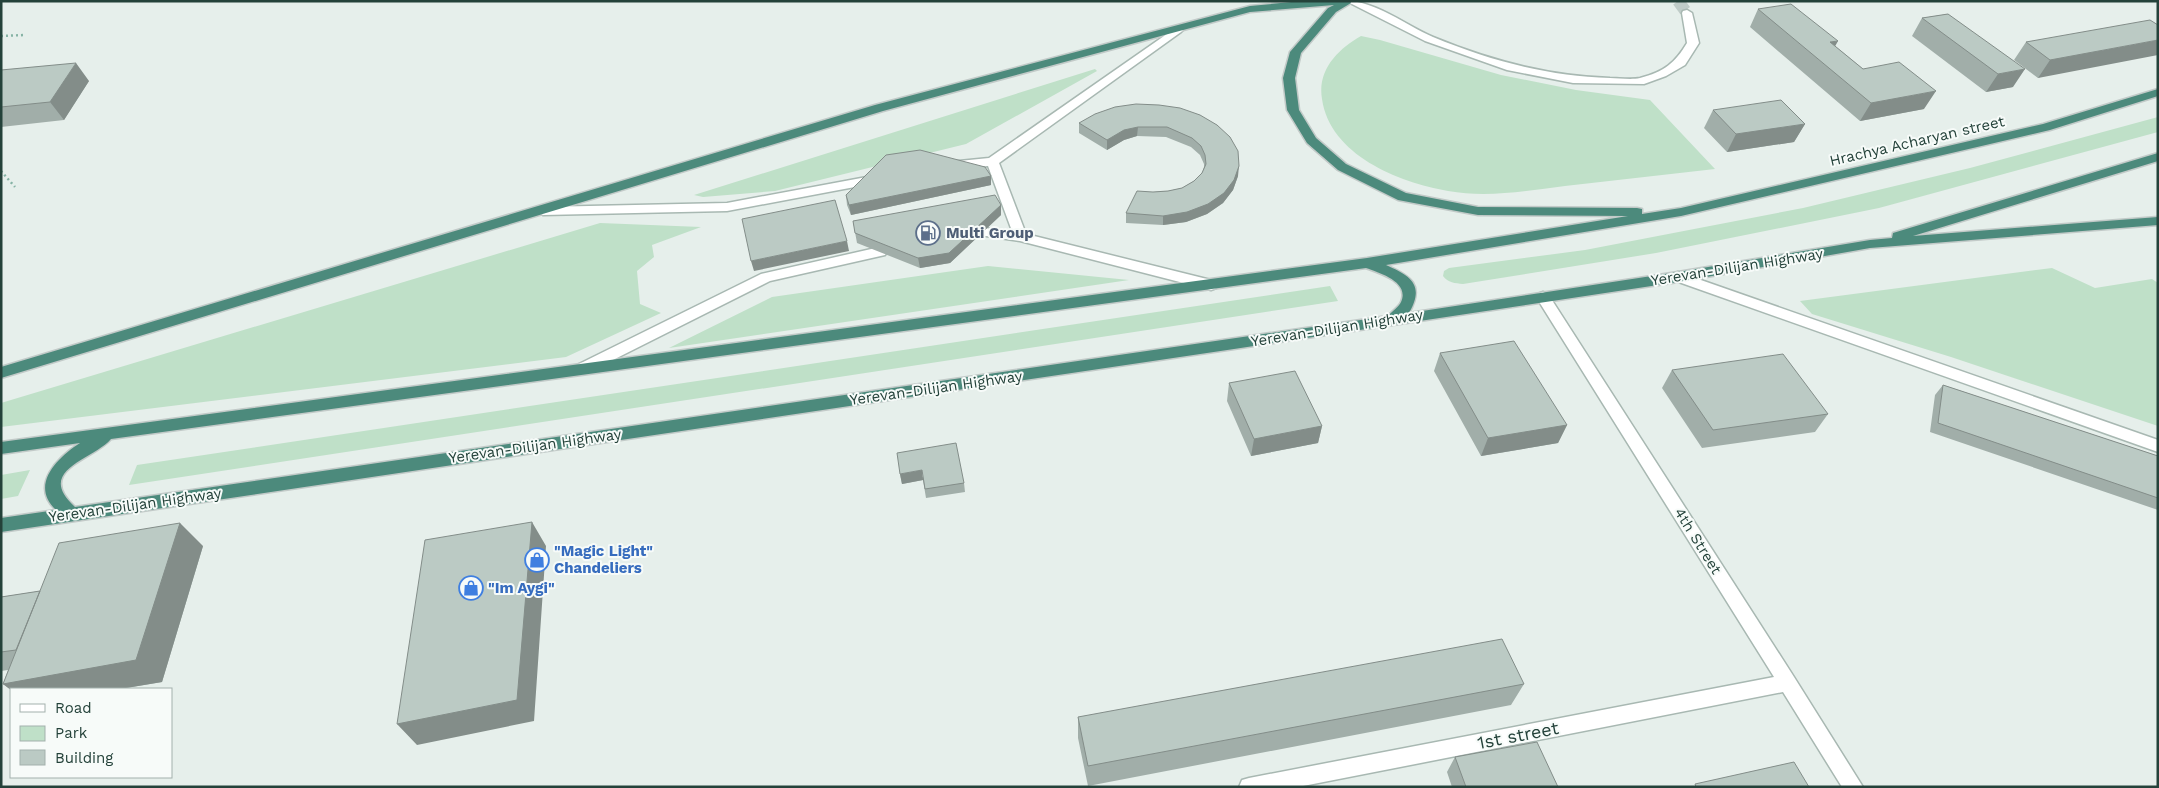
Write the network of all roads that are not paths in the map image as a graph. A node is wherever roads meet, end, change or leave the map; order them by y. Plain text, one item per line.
1 (1342, 1) edge
2 (1350, 1) edge
3 (1687, 13) tunnel mouth
4 (1177, 30) junction
5 (2158, 92) edge
6 (2158, 157) edge
7 (992, 162) junction
8 (947, 166) edge
9 (872, 180) edge
10 (543, 211) junction
11 (1681, 212) junction
12 (2158, 221) edge
13 (984, 232) edge
14 (1020, 237) junction
15 (1870, 244) junction
16 (880, 252) edge
17 (1367, 263) junction
18 (1678, 277) junction
19 (1211, 284) junction
20 (1543, 297) junction
21 (1393, 319) junction
22 (584, 368) junction
23 (1, 373) edge
24 (109, 434) junction
25 (2158, 446) edge
26 (1, 448) edge
27 (71, 514) junction
28 (1, 525) edge
29 (1788, 683) junction
30 (1249, 787) edge
31 (1853, 787) edge

1 - 4 highway
2 - 3 street
2 - 11 highway
4 - 7 street
4 - 10 highway
5 - 11 highway, Hrachya Acharyan street
6 - 15 highway
7 - 8 street
7 - 14 street
9 - 10 street
10 - 23 highway
11 - 17 highway
12 - 15 highway
13 - 14 street
14 - 19 street
15 - 18 highway, Yerevan-Dilijan Highway
16 - 22 street
17 - 19 highway
17 - 21 highway
18 - 20 highway, Yerevan-Dilijan Highway
18 - 25 street
19 - 22 highway
20 - 21 highway, Yerevan-Dilijan Highway
20 - 29 street, 4th Street
21 - 27 highway, Yerevan-Dilijan Highway
22 - 24 highway
24 - 26 highway
24 - 27 highway
27 - 28 highway, Yerevan-Dilijan Highway
29 - 30 street, 1st street
29 - 31 street, 4th Street

